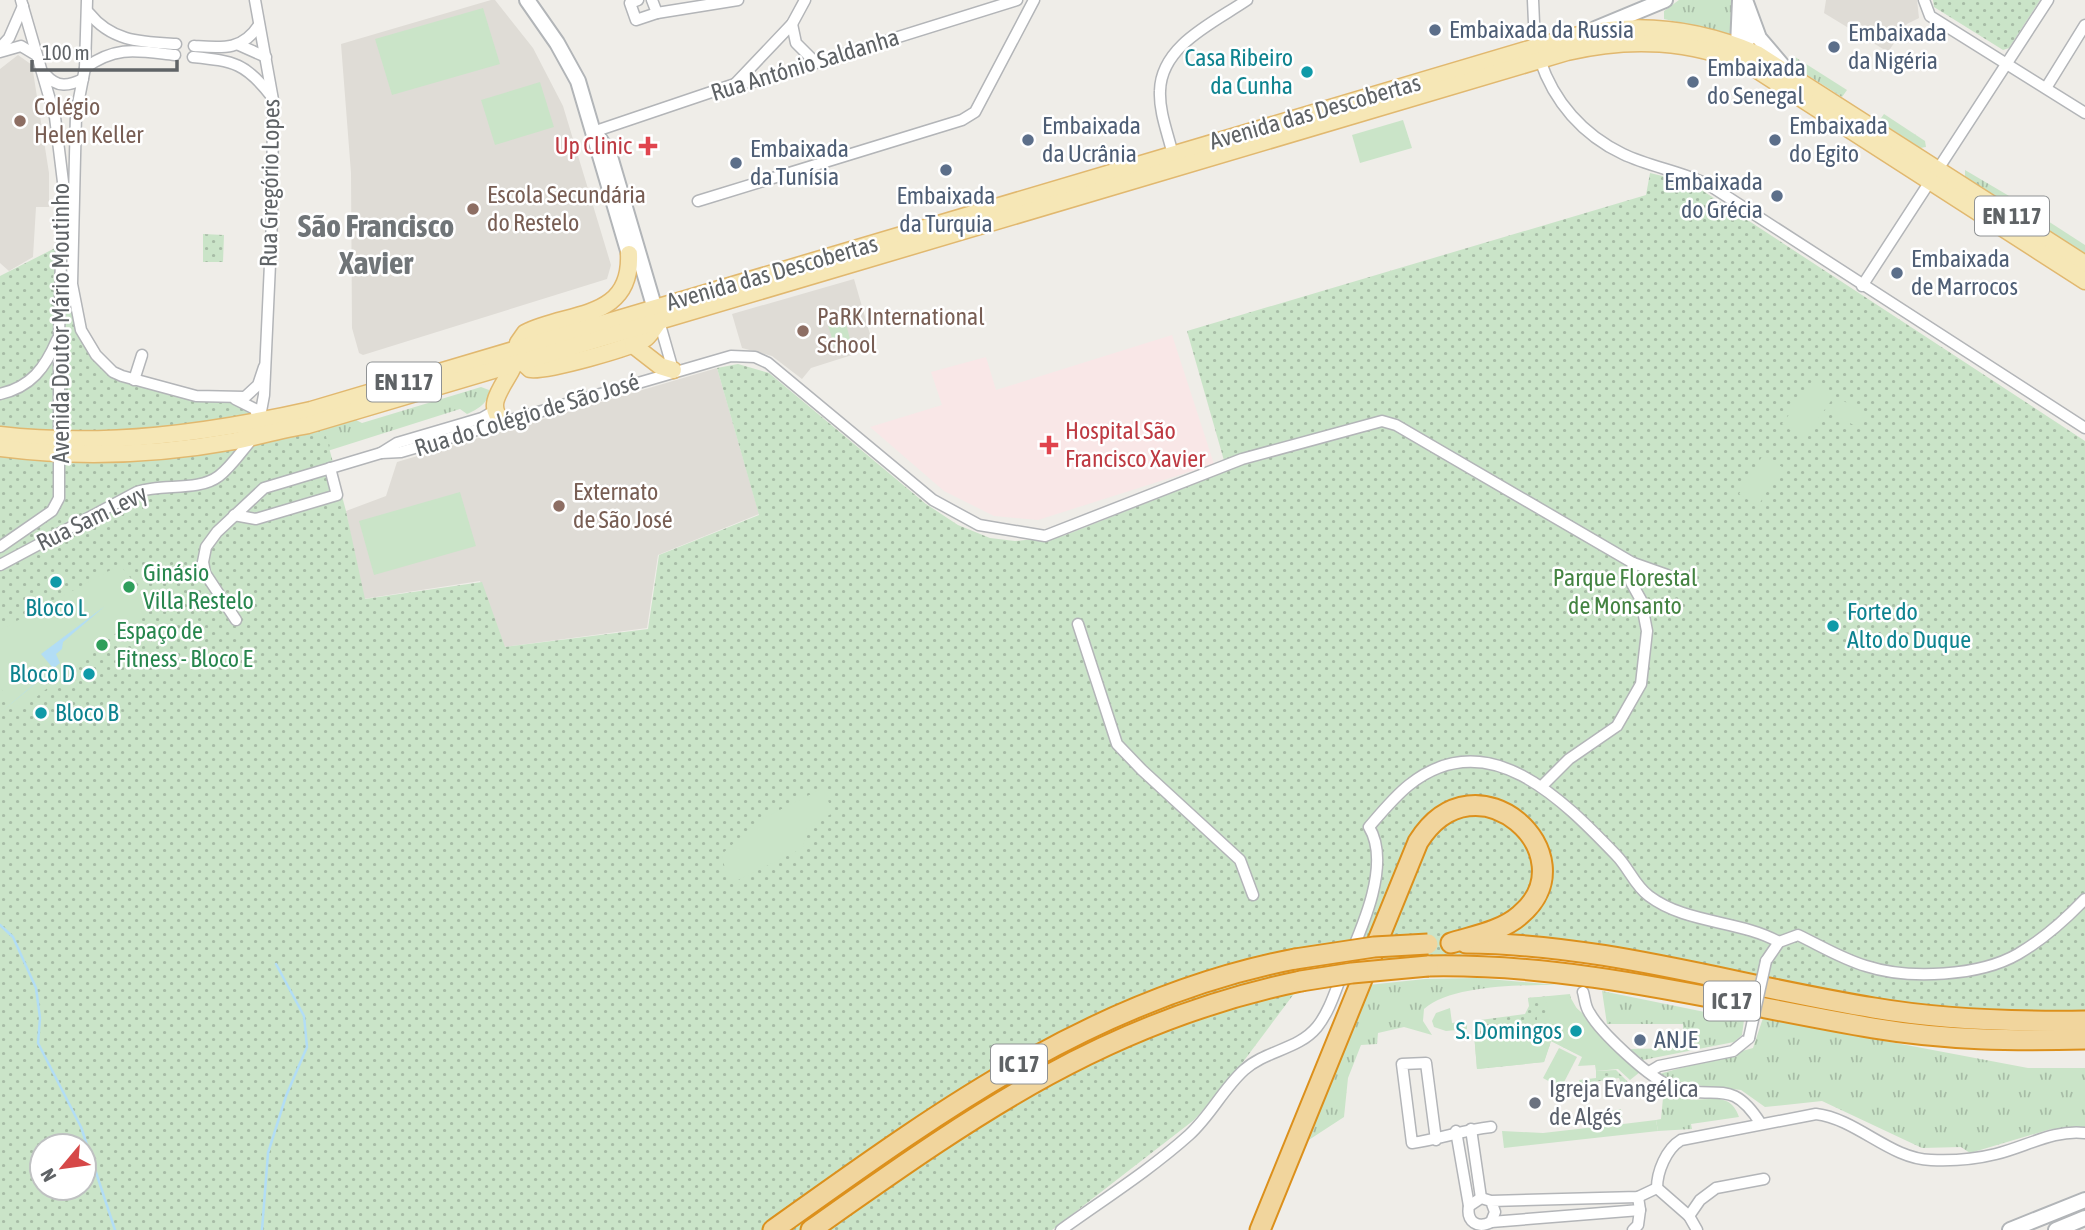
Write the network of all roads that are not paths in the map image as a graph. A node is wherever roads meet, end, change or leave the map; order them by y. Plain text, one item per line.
1 (87, 0) edge
2 (255, 0) edge
3 (527, 0) edge
4 (638, 0) edge
5 (652, 0) edge
6 (738, 0) edge
7 (805, 0) edge
8 (1017, 0) edge
9 (1034, 0) edge
10 (1247, 0) edge
11 (1533, 0) edge
12 (1665, 0) edge
13 (1740, 0) edge
14 (1745, 0) edge
15 (1924, 0) edge
16 (2048, 0) edge
17 (22, 3) edge
18 (89, 12) junction
19 (657, 13) junction
20 (1751, 20) junction
21 (793, 24) junction
22 (259, 25) junction
23 (2085, 25) edge
24 (1582, 34) junction
25 (239, 45) junction
26 (194, 46) dead end
27 (0, 50) edge
28 (1736, 52) junction
29 (1541, 53) junction
30 (36, 55) junction
31 (193, 57) dead end
32 (267, 57) junction
33 (816, 63) junction
34 (2007, 63) junction
35 (241, 64) junction
36 (43, 72) junction
37 (1791, 73) junction
38 (84, 74) junction
39 (735, 84) junction
40 (2046, 88) junction
41 (274, 100) junction
42 (2084, 110) edge
43 (593, 132) junction
44 (1173, 155) junction
45 (1934, 175) junction
46 (698, 201) dead end
47 (629, 254) joint
48 (2085, 264) edge
49 (2085, 281) edge
50 (1862, 286) junction
51 (600, 309) junction
52 (657, 314) junction
53 (621, 318) junction
54 (81, 330) junction
55 (59, 332) junction
56 (632, 345) junction
57 (142, 355) dead end
58 (518, 357) junction
59 (264, 367) junction
60 (673, 370) junction
61 (467, 378) junction
62 (134, 380) junction
63 (499, 391) junction
64 (0, 394) edge
65 (234, 398) junction
66 (498, 416) junction
67 (258, 423) junction
68 (2085, 428) edge
69 (0, 435) edge
70 (60, 446) junction
71 (0, 448) edge
72 (330, 468) junction
73 (234, 515) junction
74 (0, 547) edge
75 (1633, 564) junction
76 (0, 565) edge
77 (1667, 575) dead end
78 (236, 620) dead end
79 (1078, 624) dead end
80 (1542, 786) junction
81 (1252, 895) dead end
82 (2085, 900) edge
83 (1779, 942) junction
84 (1451, 943) junction
85 (1583, 992) dead end
86 (2085, 1021) edge
87 (2035, 1031) junction
88 (2085, 1039) edge
89 (1649, 1072) junction
90 (1761, 1124) junction
91 (1491, 1127) dead end
92 (1471, 1129) junction
93 (1456, 1131) junction
94 (2085, 1133) edge
95 (1436, 1140) junction
96 (1764, 1179) dead end
97 (1657, 1188) junction
98 (1638, 1198) junction
99 (1486, 1199) junction
100 (2085, 1200) edge
101 (1469, 1206) junction
102 (1640, 1210) junction
103 (1081, 1216) junction
104 (1689, 1216) junction
105 (2085, 1218) edge
106 (1491, 1222) junction
107 (1472, 1226) edge
108 (1512, 1226) edge
109 (773, 1230) edge
110 (811, 1230) edge
111 (1061, 1230) edge
112 (1083, 1230) edge
113 (1260, 1230) edge
114 (1633, 1230) edge
115 (1697, 1230) edge
116 (2012, 1230) edge
117 (2056, 1230) edge

1 - 18 street, Avenida Doutor Mário Moutinho
2 - 22 street, Rua Gregório Lopes
3 - 43 main road
4 - 19 street
5 - 19 street
6 - 19 street
7 - 21 street
8 - 33 street, Rua António Saldanha
9 - 46 street
10 - 44 street
11 - 29 street
12 - 24 main road
13 - 28 main road
14 - 20 main road
15 - 34 street
16 - 34 street
17 - 27 street
17 - 30 street, Avenida Doutor Mário Moutinho
18 - 38 street, Avenida Doutor Mário Moutinho
18 - 38 street
20 - 28 main road
20 - 37 main road
21 - 33 street
21 - 39 street
22 - 25 street
22 - 32 street, Rua Gregório Lopes
23 - 40 street
24 - 28 main road, Avenida das Descobertas / EN 117
24 - 29 main road, Avenida das Descobertas / EN 117
25 - 26 street
25 - 32 street
27 - 30 street
28 - 29 main road, Avenida das Descobertas
28 - 37 main road, EN 117
28 - 45 main road, EN 117
29 - 44 main road, Avenida das Descobertas / EN 117
29 - 50 street
29 - 52 main road, Avenida das Descobertas
30 - 36 street, Avenida Doutor Mário Moutinho
31 - 35 street
32 - 35 street
32 - 41 street, Rua Gregório Lopes
33 - 39 street, Rua António Saldanha
34 - 40 street
34 - 45 street
35 - 41 street
36 - 38 street
36 - 55 street, Avenida Doutor Mário Moutinho
37 - 45 main road, EN 117
38 - 54 street, Avenida Doutor Mário Moutinho
39 - 43 street, Rua António Saldanha
40 - 42 street
41 - 59 street, Rua Gregório Lopes
43 - 47 main road
43 - 52 main road
44 - 52 main road, Avenida das Descobertas / EN 117
45 - 48 main road, EN 117
45 - 49 main road, EN 117
45 - 50 street
47 - 51 main road
50 - 68 street
51 - 53 main road
51 - 58 main road
52 - 53 main road, Avenida das Descobertas / EN 117
52 - 56 main road
52 - 58 main road, Avenida das Descobertas
52 - 60 street
53 - 58 main road, Avenida das Descobertas / EN 117
54 - 55 street
54 - 62 street, Avenida Doutor Mário Moutinho
55 - 64 street
55 - 70 street, Avenida Doutor Mário Moutinho
56 - 58 main road
56 - 60 main road
57 - 62 street
58 - 61 main road, Avenida das Descobertas
58 - 63 main road
58 - 67 main road, Avenida das Descobertas / EN 117
59 - 65 street, Rua Gregório Lopes
59 - 67 street, Rua Gregório Lopes
60 - 66 street, Rua do Colégio de São José
60 - 75 street, Rua do Colégio de São José
61 - 63 main road
61 - 67 main road, Avenida das Descobertas
62 - 65 street
63 - 66 main road
65 - 67 street
66 - 72 street, Rua do Colégio de São José
67 - 70 main road, Avenida das Descobertas
67 - 76 street, Rua Sam Levy
69 - 70 main road, Avenida das Descobertas
70 - 71 main road, Avenida das Descobertas
70 - 74 street, Avenida Doutor Mário Moutinho
72 - 73 street, Rua do Colégio de São José
72 - 73 street
73 - 78 street, Rua do Colégio de São José
75 - 77 street, Rua do Colégio de São José
75 - 80 street
79 - 81 street
80 - 83 street
80 - 103 street
82 - 83 street
83 - 89 street, bridge
84 - 87 highway, IC 17
84 - 109 highway, IC 17, bridge
84 - 113 highway
85 - 89 street
86 - 87 highway, IC 17
87 - 88 highway, IC 17
87 - 110 highway, IC 17, bridge
89 - 90 street
90 - 94 street
90 - 97 street
91 - 92 street
92 - 93 street
92 - 99 street
93 - 95 street
93 - 101 street
95 - 95 street
96 - 104 street
97 - 98 street
97 - 104 street
98 - 99 street
98 - 102 street
99 - 101 street
99 - 106 street
100 - 116 main road
101 - 107 street
102 - 108 street
102 - 114 street
103 - 111 street
103 - 112 street
104 - 115 street
105 - 117 main road
106 - 107 street
106 - 108 street

